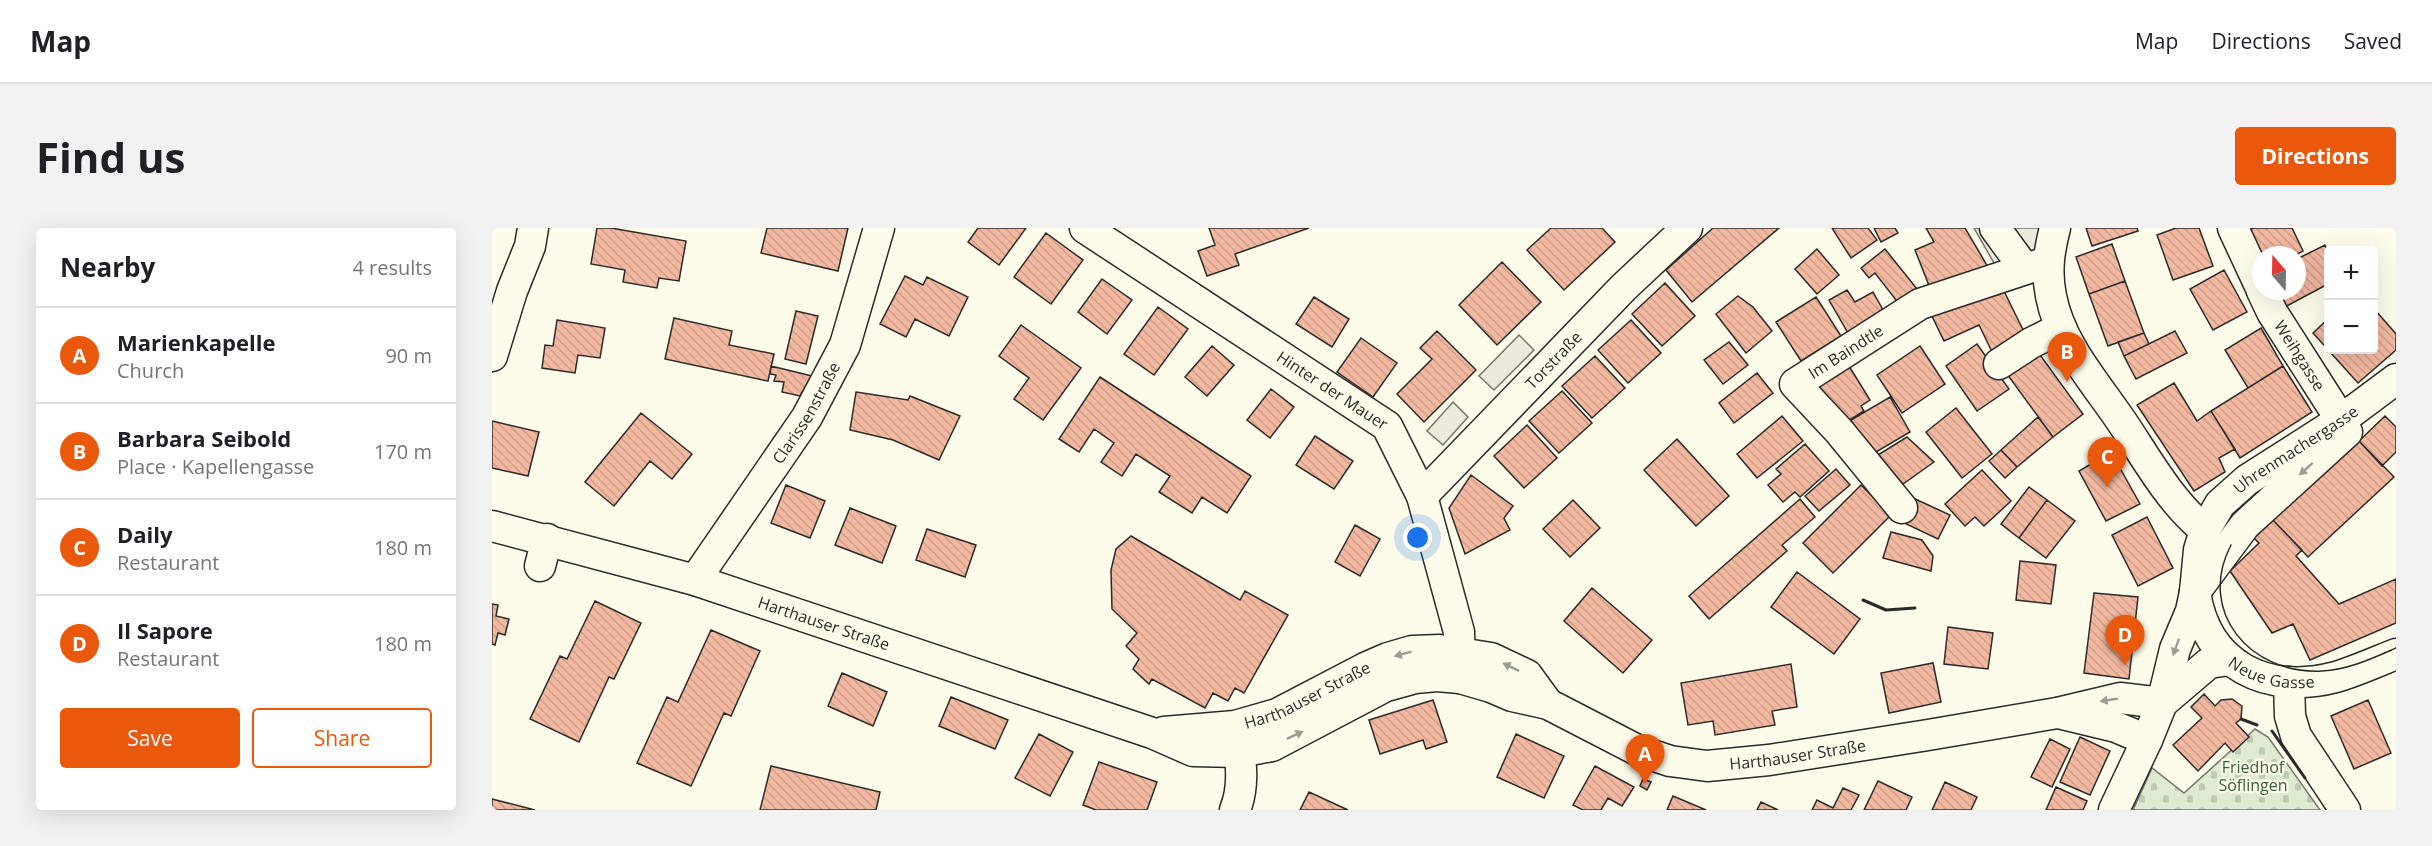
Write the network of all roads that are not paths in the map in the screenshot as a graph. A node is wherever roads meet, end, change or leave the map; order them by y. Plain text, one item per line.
1 (533, 228) edge
2 (879, 228) edge
3 (1085, 228) edge
4 (1686, 228) edge
5 (1995, 228) edge
6 (2055, 228) edge
7 (2233, 228) edge
8 (2036, 266) junction
9 (2252, 268) edge
10 (2267, 300) edge
11 (2061, 328) junction
12 (492, 356) edge
13 (1999, 364) dead end
14 (2396, 379) edge
15 (2396, 387) edge
16 (2341, 420) junction
17 (1422, 496) junction
18 (1902, 508) dead end
19 (492, 525) edge
20 (2205, 530) junction
21 (695, 580) junction
22 (2195, 592) junction
23 (2396, 654) edge
24 (2229, 660) junction
25 (1460, 665) junction
26 (2289, 682) junction
27 (2162, 703) junction
28 (2057, 713) junction
29 (1237, 739) junction
30 (2147, 740) junction
31 (1235, 810) edge
32 (2114, 810) edge
33 (2345, 810) edge

1 - 12 street
2 - 21 street, Clarissenstraße
3 - 17 street, Hinter der Mauer
4 - 17 street, Torstraße
5 - 8 street
6 - 8 street
7 - 9 street, Weihgasse
8 - 11 street
8 - 18 street, Im Baindtle
10 - 16 street, Weihgasse
11 - 13 street
11 - 20 street
14 - 16 street, Uhrenmachergasse
15 -> 22 street
16 - 20 street, Uhrenmachergasse
17 - 25 street, Hinter der Mauer
19 - 21 street, Harthauser Straße
20 - 22 street, Uhrenmachergasse
21 - 29 street, Harthauser Straße
22 - 24 street
22 -> 27 street
23 - 26 street, Neue Gasse
24 - 26 street, Neue Gasse
24 - 27 street, Neue Gasse
25 - 28 street, Harthauser Straße
25 - 29 street, Harthauser Straße
26 - 33 street
27 -> 28 street, Harthauser Straße
27 - 30 street
28 - 30 street, Harthauser Straße
29 - 31 street
30 - 32 street

